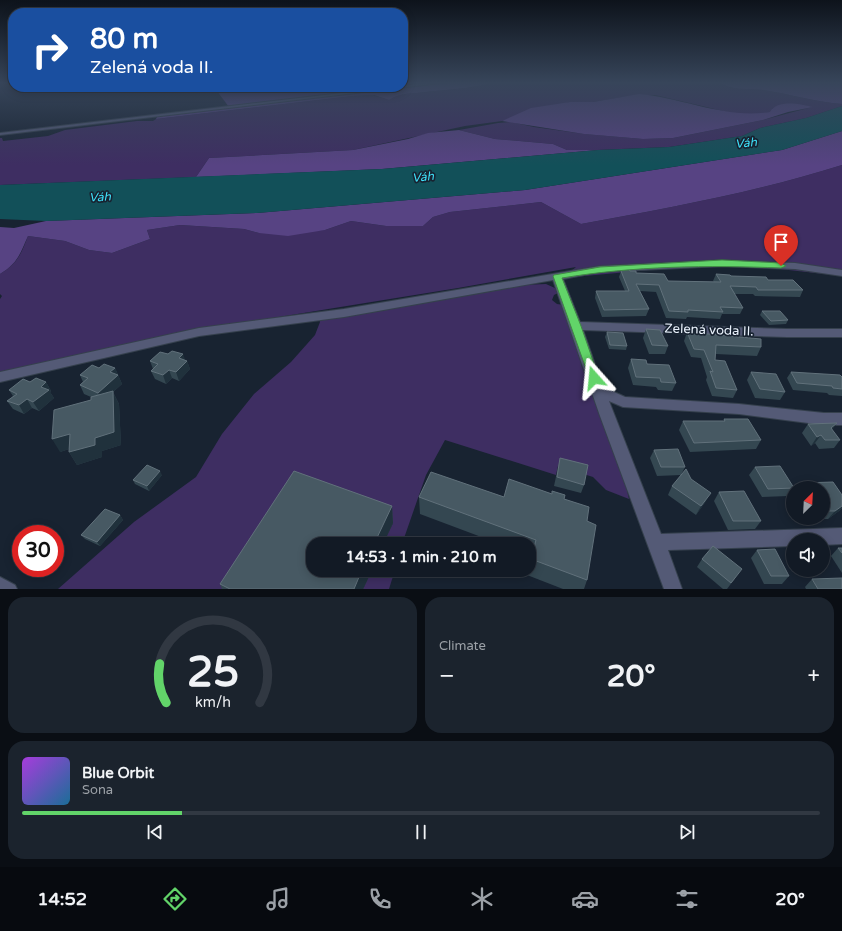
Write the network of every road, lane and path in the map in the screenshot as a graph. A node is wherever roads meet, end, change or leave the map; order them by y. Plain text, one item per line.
1 (211, 109) edge
2 (0, 134) edge
3 (842, 273) edge
4 (557, 276) junction
5 (576, 326) junction
6 (842, 333) edge
7 (0, 377) edge
8 (598, 390) junction
9 (623, 402) junction
10 (607, 413) junction
11 (842, 419) edge
12 (842, 536) edge
13 (657, 542) junction
14 (0, 583) edge
15 (11, 589) edge
16 (673, 589) edge

1 - 2 lane
3 - 4 street
4 - 5 street
4 - 7 street
5 - 6 street, Zelená voda II.
5 - 8 street
8 - 9 street
8 - 10 street
9 - 10 street
9 - 11 street
10 - 13 street
12 - 13 street
13 - 16 street
14 - 15 lane

